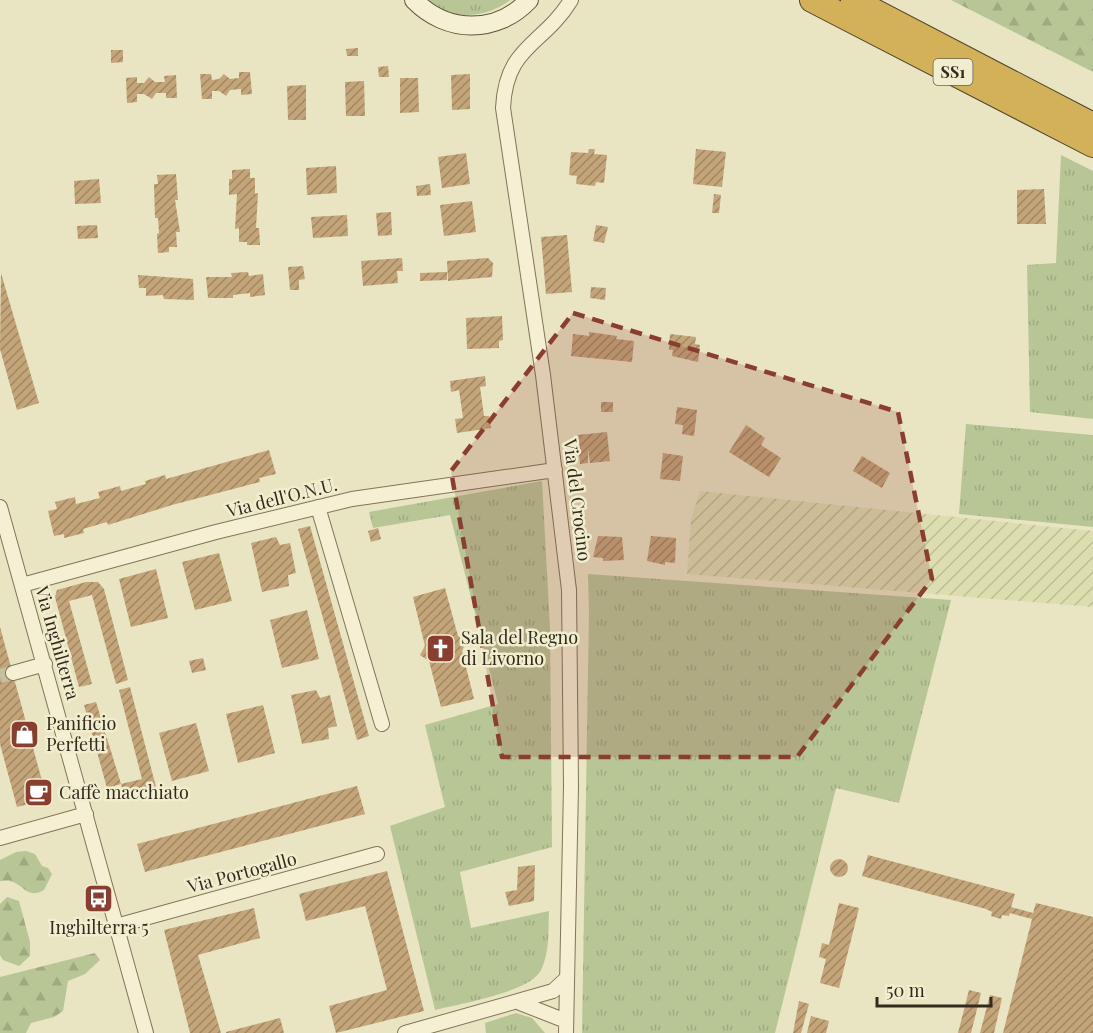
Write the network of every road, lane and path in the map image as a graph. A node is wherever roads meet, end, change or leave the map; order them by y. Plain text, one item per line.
1 (414, 0) edge
2 (530, 0) edge
3 (571, 0) edge
4 (812, 0) edge
5 (853, 0) edge
6 (1093, 125) edge
7 (1093, 145) edge
8 (555, 470) junction
9 (0, 507) edge
10 (318, 507) junction
11 (4, 535) edge
12 (22, 585) junction
13 (45, 664) junction
14 (13, 673) tunnel mouth
15 (382, 724) dead end
16 (86, 814) junction
17 (0, 838) edge
18 (377, 854) dead end
19 (116, 926) junction
20 (567, 978) junction
21 (519, 1003) junction
22 (566, 1027) edge
23 (146, 1033) edge
24 (405, 1033) edge

1 - 2 main road
3 - 8 street, Via del Crocino
4 - 7 highway, SS1
5 - 6 highway, SS1
8 - 10 street, Via dell'O.N.U.
8 - 20 street, Via del Crocino
9 - 11 street, Via Inghilterra
10 - 12 street, Via dell'O.N.U.
10 - 15 street
11 - 12 street, Via Inghilterra
12 - 13 street, Via Inghilterra
13 - 14 street
13 - 16 street, Via Inghilterra
16 - 17 street
16 - 19 street, Via Inghilterra
18 - 19 street, Via Portogallo
19 - 23 street, Via Inghilterra
20 - 21 street
20 - 22 street, Via del Crocino
21 - 22 street
21 - 24 street

